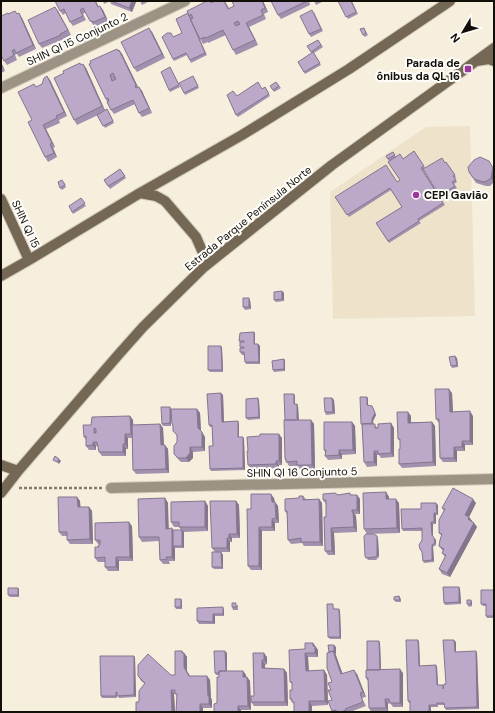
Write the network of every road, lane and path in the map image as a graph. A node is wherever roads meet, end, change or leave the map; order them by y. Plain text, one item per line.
1 (185, 1) edge
2 (450, 1) edge
3 (494, 48) edge
4 (476, 61) junction
5 (494, 61) edge
6 (1, 88) edge
7 (140, 193) junction
8 (1, 199) edge
9 (30, 260) junction
10 (204, 267) junction
11 (1, 276) edge
12 (1, 465) edge
13 (18, 471) junction
14 (494, 479) edge
15 (111, 488) joint
16 (3, 491) edge

1 - 6 street, SHIN QI 15 Conjunto 2
2 - 7 main road
3 - 4 main road, Estrada Parque Península Norte
4 - 5 main road
4 - 10 main road, Estrada Parque Península Norte
7 - 9 main road
7 - 10 main road
8 - 9 main road, SHIN QI 15
9 - 11 main road
10 - 13 main road, Estrada Parque Península Norte
12 - 13 main road
13 - 16 main road, Estrada Parque Península Norte
14 - 15 street, SHIN QI 16 Conjunto 5
15 - 16 path

